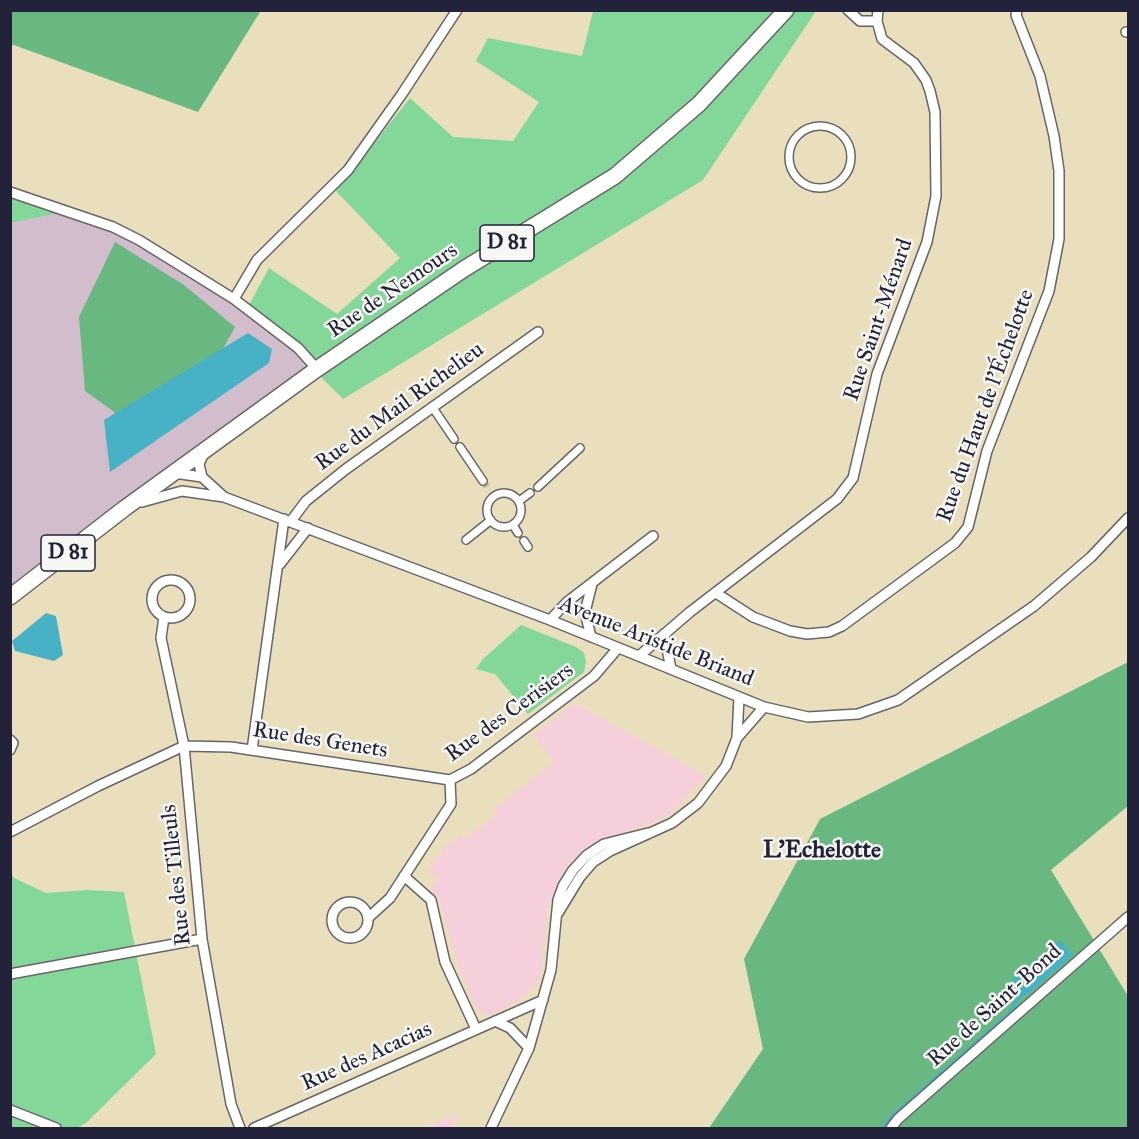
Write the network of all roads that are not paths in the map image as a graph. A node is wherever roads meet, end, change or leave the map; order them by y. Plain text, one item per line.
1 (456, 10) edge
2 (786, 10) edge
3 (848, 10) edge
4 (878, 10) edge
5 (1017, 10) edge
6 (877, 21) junction
7 (791, 144) joint
8 (10, 192) edge
9 (234, 298) junction
10 (538, 332) dead end
11 (317, 369) junction
12 (433, 408) junction
13 (454, 439) dead end
14 (459, 447) dead end
15 (580, 448) dead end
16 (206, 450) junction
17 (174, 473) junction
18 (202, 477) junction
19 (483, 481) tunnel mouth
20 (538, 487) dead end
21 (182, 491) junction
22 (530, 493) dead end
23 (224, 497) junction
24 (519, 501) junction
25 (125, 508) junction
26 (1128, 518) edge
27 (288, 520) junction
28 (491, 520) junction
29 (513, 525) junction
30 (308, 528) junction
31 (518, 533) dead end
32 (653, 536) dead end
33 (466, 540) dead end
34 (278, 566) junction
35 (592, 584) junction
36 (716, 592) junction
37 (10, 597) edge
38 (164, 617) junction
39 (550, 620) junction
40 (664, 634) junction
41 (591, 637) junction
42 (618, 648) junction
43 (639, 656) junction
44 (671, 669) junction
45 (739, 697) junction
46 (764, 707) junction
47 (737, 738) junction
48 (10, 740) edge
49 (184, 746) junction
50 (10, 750) edge
51 (252, 750) junction
52 (450, 780) junction
53 (12, 829) edge
54 (404, 876) junction
55 (1128, 917) edge
56 (368, 918) dead end
57 (202, 939) junction
58 (10, 974) edge
59 (543, 1000) junction
60 (495, 1021) junction
61 (476, 1029) junction
62 (529, 1048) junction
63 (10, 1110) edge
64 (56, 1128) edge
65 (240, 1128) edge
66 (255, 1128) edge
67 (491, 1128) edge
68 (891, 1128) edge

1 - 9 street
2 - 11 main road, Rue de Nemours / D 81
3 - 6 street
4 - 6 street
5 - 36 street, Rue du Haut de l'Échelotte
6 - 36 street, Rue Saint-Ménard
7 - 7 street
8 - 9 street
9 - 11 street
10 - 12 street, Rue du Mail Richelieu
11 - 16 main road, Rue de Nemours / D 81
12 - 13 street
12 - 27 street, Rue du Mail Richelieu
14 - 19 street
15 - 20 street
16 - 17 main road, Rue de Nemours / D 81
16 - 18 street
17 - 18 street
17 - 21 street
17 - 25 main road, Rue de Nemours / D 81
18 - 23 street
21 - 23 street, Avenue Aristide Briand
21 - 25 street, Avenue Aristide Briand
22 - 24 street
23 - 27 street, Avenue Aristide Briand
24 - 28 street
24 - 29 street
25 - 37 main road, D 81
26 - 46 street, Avenue Aristide Briand
27 - 30 street, Avenue Aristide Briand
27 - 34 street
28 - 29 street
28 - 33 street
29 - 31 street
30 - 34 street
30 - 39 street, Avenue Aristide Briand
32 - 35 street
34 - 51 street
35 - 39 street
35 - 41 street
36 - 40 street, Rue Saint-Ménard
38 - 38 street, Rue des Tilleuls
38 - 49 street, Rue des Tilleuls
39 - 41 street, Avenue Aristide Briand
40 - 43 street, Rue Saint-Ménard
40 - 44 street
41 - 42 street, Avenue Aristide Briand
42 - 43 street, Avenue Aristide Briand
42 - 52 street, Rue des Cerisiers
43 - 44 street, Avenue Aristide Briand
44 - 45 street, Avenue Aristide Briand
45 - 46 street, Avenue Aristide Briand
45 - 47 street
46 - 47 street
47 - 59 street
48 - 50 street
49 - 51 street, Rue des Genets
49 - 53 street
49 - 57 street, Rue des Tilleuls
51 - 52 street, Rue des Genets
52 - 54 street, Rue des Cerisiers
54 - 56 street, Rue des Cerisiers
54 - 61 street
55 - 68 street, Rue de Saint-Bond
57 - 58 street
57 - 65 street, Rue des Tilleuls
59 - 60 street, Rue des Acacias
59 - 62 street
60 - 61 street, Rue des Acacias
60 - 62 street
61 - 66 street, Rue des Acacias
62 - 67 street
63 - 64 street

